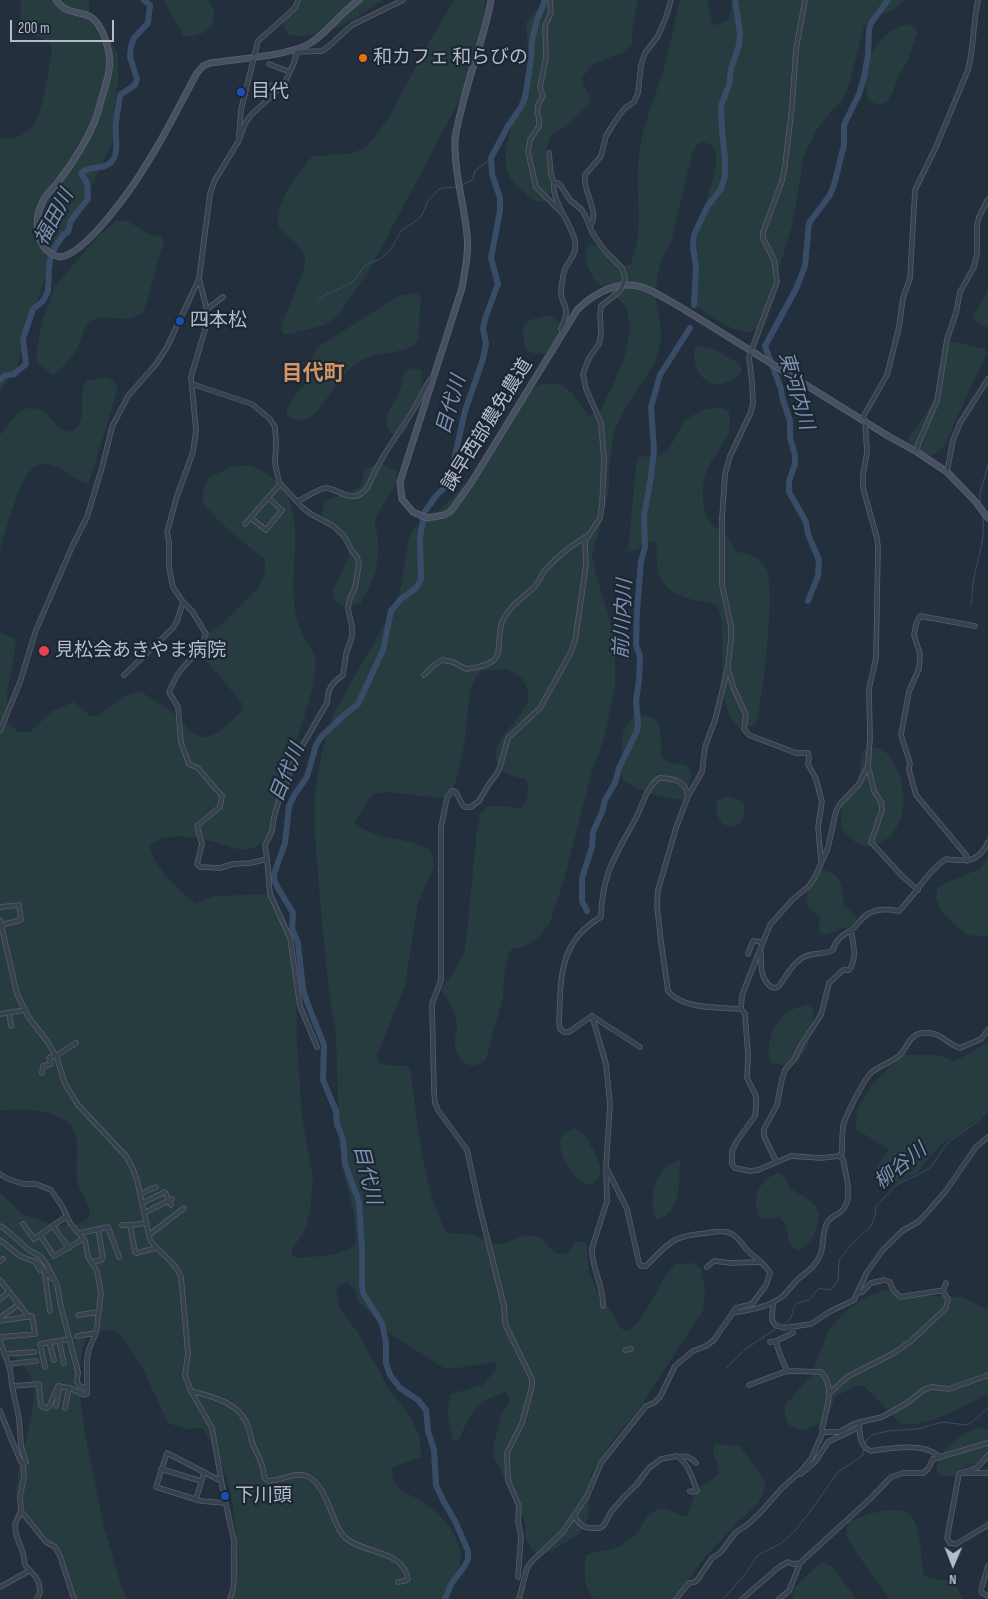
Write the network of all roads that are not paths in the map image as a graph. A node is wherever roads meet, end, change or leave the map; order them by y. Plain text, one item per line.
1 (56, 0) edge
2 (298, 0) edge
3 (358, 0) edge
4 (403, 0) edge
5 (491, 0) edge
6 (550, 0) edge
7 (671, 0) edge
8 (805, 0) edge
9 (978, 0) edge
10 (295, 51) junction
11 (254, 57) junction
12 (269, 64) dead end
13 (290, 72) junction
14 (261, 83) dead end
15 (280, 88) junction
16 (238, 142) junction
17 (549, 153) dead end
18 (554, 183) junction
19 (988, 199) edge
20 (562, 213) junction
21 (590, 226) junction
22 (199, 279) junction
23 (223, 297) dead end
24 (207, 309) junction
25 (563, 334) junction
26 (751, 351) junction
27 (434, 376) junction
28 (988, 379) edge
29 (192, 384) junction
30 (865, 420) junction
31 (917, 452) junction
32 (947, 472) junction
33 (280, 484) junction
34 (268, 498) junction
35 (298, 501) junction
36 (251, 518) junction
37 (988, 518) edge
38 (245, 524) dead end
39 (590, 534) junction
40 (183, 602) junction
41 (975, 626) dead end
42 (728, 667) junction
43 (424, 674) dead end
44 (124, 675) dead end
45 (0, 731) edge
46 (868, 766) junction
47 (688, 796) junction
48 (988, 842) edge
49 (268, 859) junction
50 (967, 861) junction
51 (821, 863) junction
52 (918, 890) junction
53 (0, 908) edge
54 (0, 922) edge
55 (851, 930) junction
56 (762, 944) junction
57 (748, 954) dead end
58 (741, 1009) junction
59 (25, 1010) junction
60 (9, 1013) junction
61 (0, 1014) edge
62 (592, 1016) junction
63 (11, 1026) dead end
64 (988, 1030) edge
65 (76, 1044) dead end
66 (317, 1047) dead end
67 (640, 1047) dead end
68 (56, 1056) junction
69 (42, 1073) dead end
70 (988, 1137) edge
71 (838, 1156) junction
72 (776, 1161) junction
73 (606, 1167) junction
74 (0, 1174) edge
75 (156, 1187) dead end
76 (140, 1194) junction
77 (170, 1200) junction
78 (142, 1204) junction
79 (171, 1206) dead end
80 (184, 1208) dead end
81 (144, 1213) junction
82 (67, 1216) junction
83 (147, 1223) junction
84 (23, 1224) dead end
85 (122, 1225) dead end
86 (130, 1225) junction
87 (0, 1226) edge
88 (53, 1226) junction
89 (98, 1229) junction
90 (80, 1234) junction
91 (40, 1235) junction
92 (150, 1235) junction
93 (83, 1239) junction
94 (0, 1240) edge
95 (69, 1248) junction
96 (156, 1248) junction
97 (119, 1257) dead end
98 (44, 1262) junction
99 (92, 1262) junction
100 (761, 1262) junction
101 (707, 1268) dead end
102 (42, 1270) junction
103 (0, 1280) edge
104 (53, 1280) junction
105 (946, 1283) dead end
106 (943, 1291) junction
107 (10, 1292) junction
108 (858, 1292) junction
109 (0, 1299) edge
110 (773, 1302) junction
111 (19, 1304) junction
112 (603, 1306) dead end
113 (50, 1311) dead end
114 (99, 1312) junction
115 (733, 1313) junction
116 (78, 1315) dead end
117 (29, 1317) junction
118 (0, 1319) edge
119 (792, 1327) junction
120 (96, 1333) junction
121 (77, 1336) dead end
122 (0, 1337) edge
123 (70, 1339) junction
124 (776, 1340) junction
125 (0, 1341) edge
126 (59, 1341) junction
127 (49, 1342) junction
128 (770, 1342) dead end
129 (631, 1349) dead end
130 (625, 1350) dead end
131 (34, 1352) dead end
132 (4, 1354) junction
133 (54, 1360) dead end
134 (36, 1361) dead end
135 (64, 1363) dead end
136 (8, 1364) junction
137 (45, 1367) dead end
138 (787, 1371) junction
139 (988, 1375) edge
140 (58, 1380) dead end
141 (749, 1385) dead end
142 (12, 1386) junction
143 (59, 1386) junction
144 (69, 1388) junction
145 (87, 1388) junction
146 (191, 1391) junction
147 (830, 1393) junction
148 (56, 1406) dead end
149 (65, 1408) dead end
150 (0, 1411) edge
151 (859, 1425) junction
152 (823, 1432) junction
153 (988, 1443) edge
154 (988, 1456) edge
155 (679, 1457) junction
156 (939, 1458) junction
157 (696, 1463) dead end
158 (23, 1464) junction
159 (162, 1469) junction
160 (962, 1472) junction
161 (204, 1473) junction
162 (988, 1473) edge
163 (796, 1476) junction
164 (201, 1481) junction
165 (221, 1481) junction
166 (690, 1491) dead end
167 (196, 1499) junction
168 (225, 1503) junction
169 (21, 1511) junction
170 (575, 1516) junction
171 (988, 1525) edge
172 (800, 1563) junction
173 (988, 1566) edge
174 (29, 1571) junction
175 (518, 1577) dead end
176 (398, 1582) dead end
177 (0, 1587) edge
178 (988, 1596) edge
179 (73, 1598) edge
180 (37, 1599) edge
181 (230, 1599) edge
182 (519, 1599) edge
183 (676, 1599) edge
184 (742, 1599) edge
185 (779, 1599) edge

1 - 11 street
2 - 11 street
3 - 10 street
4 - 10 street
5 - 27 street, 諫早西部農免農道
6 - 20 street
7 - 21 street
8 - 26 street
9 - 30 street
10 - 11 street
10 - 13 street
11 - 16 street
12 - 13 street
13 - 15 street
14 - 15 street
15 - 16 street
16 - 22 street
17 - 18 street
18 - 20 street
18 - 21 street
19 - 31 street
20 - 25 street
21 - 39 street, bridge
22 - 24 street
22 - 45 street
23 - 24 street
24 - 29 street
25 - 26 street, 諫早西部農免農道
25 - 27 street, 諫早西部農免農道
26 - 30 street, 諫早西部農免農道
26 - 42 street
27 - 35 street
28 - 32 street
29 - 33 street
29 - 40 street
30 - 31 street, 諫早西部農免農道
30 - 46 street
31 - 32 street, 諫早西部農免農道
32 - 37 street, 諫早西部農免農道
33 - 34 street
33 - 35 street
34 - 36 street
34 - 36 street
35 - 49 street
36 - 38 street
39 - 43 street
39 - 175 street
40 - 44 street
40 - 49 street
41 - 50 street
42 - 47 street
42 - 51 street
46 - 51 street
46 - 52 street
47 - 58 street
47 - 62 street
48 - 50 street
49 - 66 street
50 - 52 street
51 - 56 street
52 - 55 street
53 - 54 street
54 - 59 street
55 - 56 street
55 - 72 street
56 - 57 street
56 - 58 street
58 - 72 street
59 - 60 street
59 - 68 street
60 - 61 street
60 - 63 street
62 - 67 street
62 - 73 street
64 - 71 street
65 - 68 street
68 - 69 street
68 - 76 street
70 - 108 street
71 - 72 street
71 - 110 street
73 - 100 street
73 - 112 street
74 - 82 street
75 - 76 street
76 - 78 street
77 - 78 street
77 - 79 street
77 - 81 street
78 - 81 street
80 - 92 street
81 - 83 street
82 - 88 street
82 - 90 street
83 - 86 street
83 - 92 street
84 - 91 street
85 - 86 street
86 - 96 street
87 - 98 street
88 - 91 street
88 - 95 street
89 - 90 street
89 - 97 street
89 - 99 street
90 - 93 street
91 - 95 street
92 - 96 street
93 - 95 street
93 - 99 street
94 - 102 street
96 - 146 street
98 - 102 street
98 - 104 street
99 - 114 street
100 - 101 street
100 - 115 street
102 - 104 street
102 - 113 street
103 - 107 street
104 - 123 street
105 - 106 street
106 - 108 street
106 - 147 street
107 - 109 street
107 - 111 street
108 - 119 street
110 - 115 street
110 - 119 street
111 - 117 street
111 - 118 street
114 - 116 street
114 - 120 street
115 - 170 street
117 - 118 street
117 - 122 street
119 - 124 street
120 - 121 street
120 - 145 street
123 - 126 street
123 - 145 street
124 - 128 street
124 - 138 street
125 - 132 street
126 - 127 street
126 - 135 street
127 - 133 street
127 - 137 street
129 - 130 street
131 - 132 street
132 - 136 street
134 - 136 street
136 - 142 street
138 - 141 street
138 - 147 street
139 - 151 street
140 - 143 street
142 - 143 street
142 - 158 street
143 - 144 street
143 - 148 street
144 - 145 street
144 - 149 street
146 - 165 street
146 - 176 street
147 - 152 street
150 - 158 street
151 - 152 street
151 - 156 street
151 - 163 street
152 - 163 street
153 - 156 street
154 - 160 street
155 - 157 street
155 - 166 street
155 - 170 street
156 - 172 street
158 - 169 street
159 - 161 street
159 - 164 street
159 - 167 street
160 - 162 street
160 - 171 street
161 - 164 street
161 - 165 street
163 - 183 street
164 - 167 street
165 - 168 street
167 - 168 street
168 - 181 street
169 - 174 street
169 - 179 street
170 - 182 street
172 - 184 street
172 - 185 street
173 - 178 street
174 - 177 street
174 - 180 street

